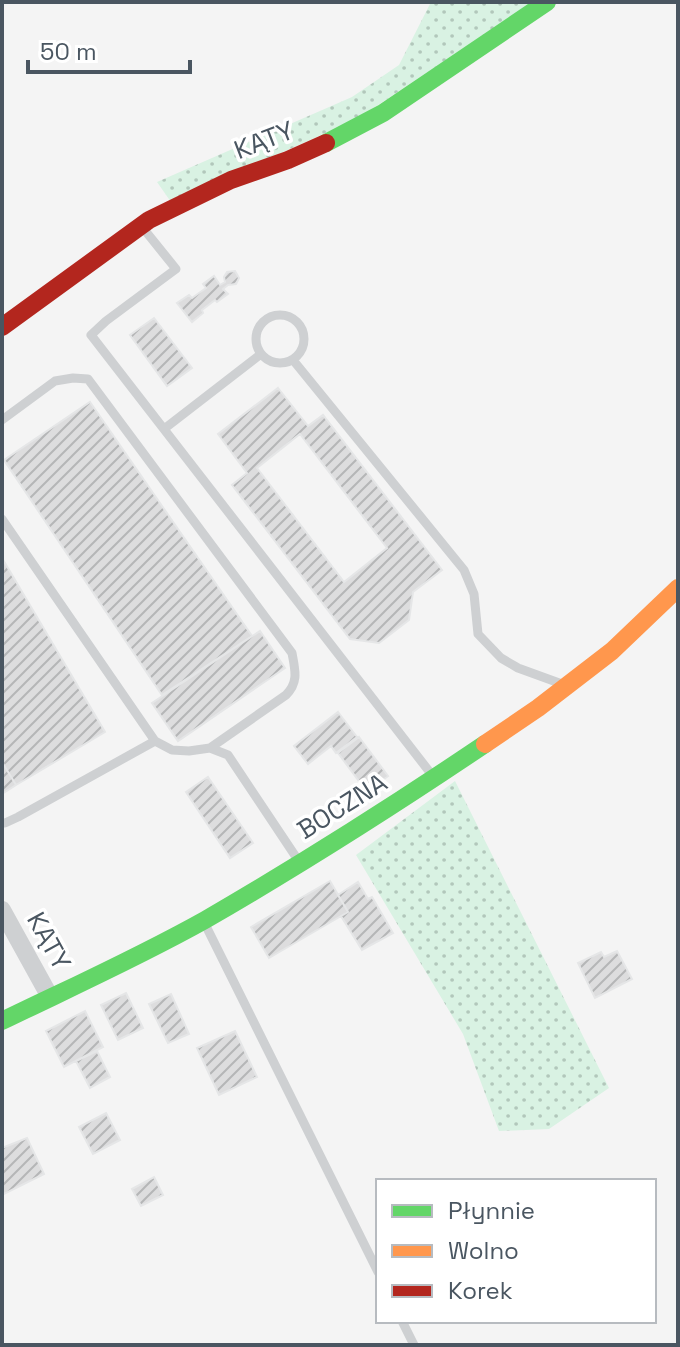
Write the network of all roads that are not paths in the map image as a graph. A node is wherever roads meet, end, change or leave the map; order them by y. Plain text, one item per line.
1 (547, 2) edge
2 (142, 225) junction
3 (2, 327) edge
4 (261, 354) junction
5 (293, 360) junction
6 (2, 420) edge
7 (164, 429) junction
8 (2, 519) edge
9 (678, 588) edge
10 (567, 686) junction
11 (155, 741) junction
12 (210, 748) junction
13 (434, 778) junction
14 (2, 823) edge
15 (300, 863) junction
16 (2, 910) edge
17 (204, 920) junction
18 (50, 997) junction
19 (2, 1021) edge
20 (376, 1268) edge
21 (403, 1323) edge
22 (414, 1345) edge

1 - 2 street, KĄTY
2 - 3 street, KĄTY
2 - 7 lane
4 - 5 lane
4 - 5 lane
4 - 7 lane
5 - 10 lane
6 - 12 lane
7 - 13 lane
8 - 11 lane
9 - 10 street, BOCZNA
10 - 13 street, BOCZNA
11 - 12 lane
11 - 14 lane
12 - 15 lane
13 - 15 street, BOCZNA
15 - 17 street, BOCZNA
16 - 18 street, KĄTY
17 - 18 street, BOCZNA
17 - 20 lane
18 - 19 street, BOCZNA
21 - 22 lane

